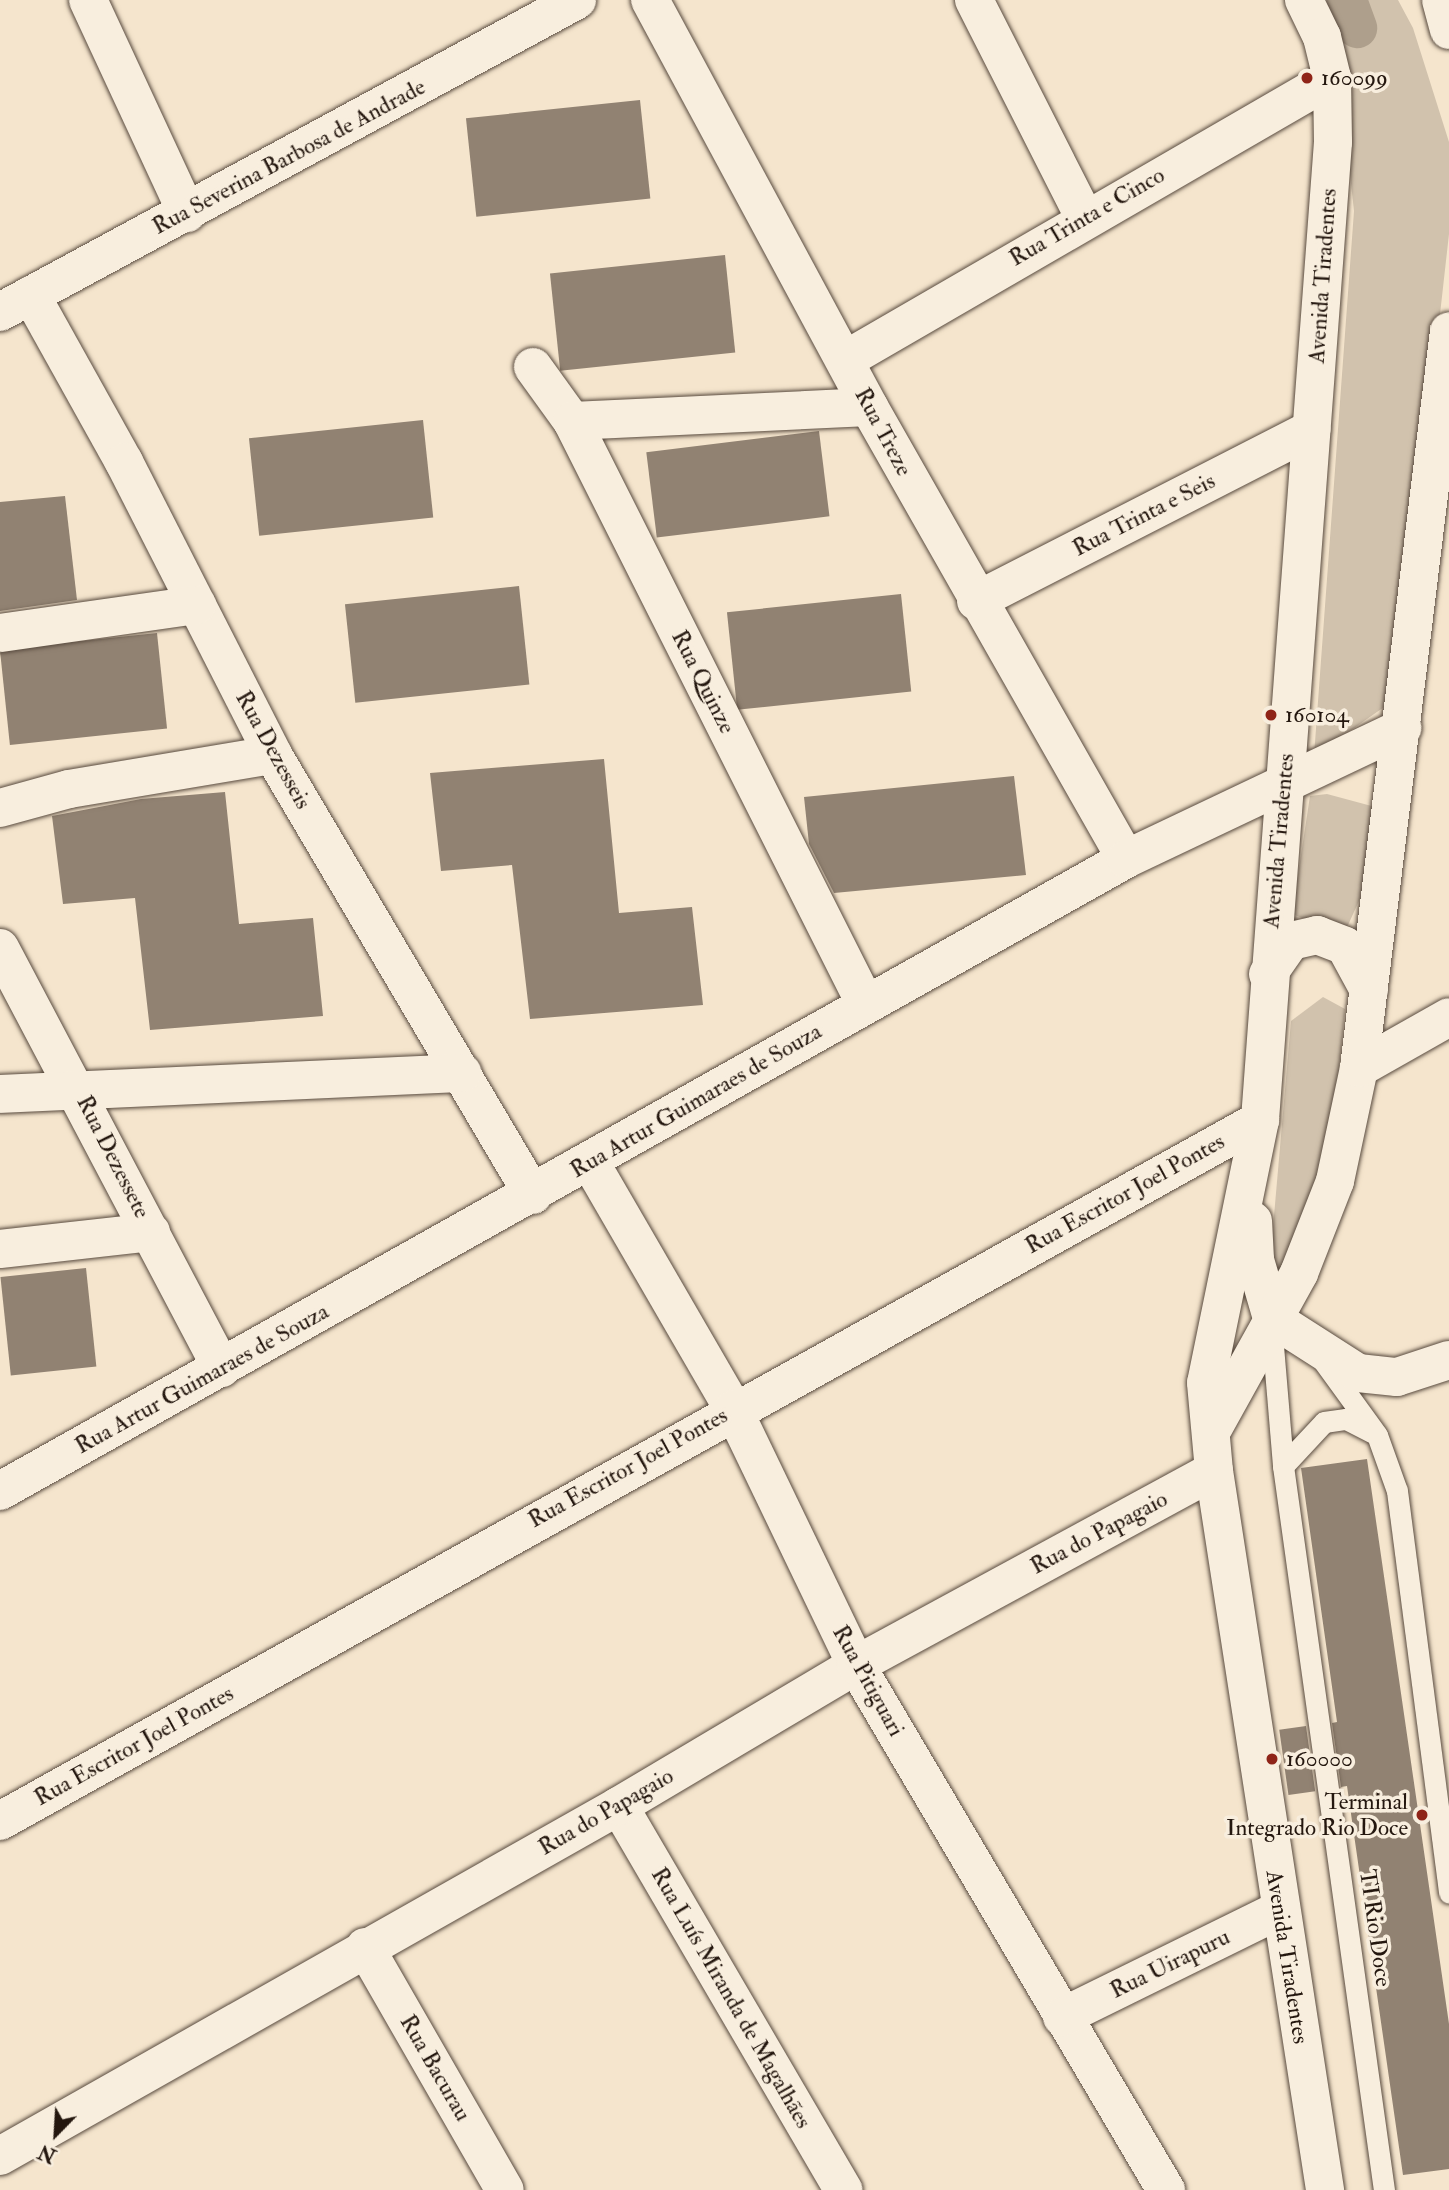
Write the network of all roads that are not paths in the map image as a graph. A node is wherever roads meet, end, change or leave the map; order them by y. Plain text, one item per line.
1 (88, 0) edge
2 (577, 0) edge
3 (650, 0) edge
4 (974, 0) edge
5 (1304, 0) edge
6 (1441, 0) edge
7 (1449, 30) edge
8 (1332, 78) junction
9 (187, 213) junction
10 (1084, 217) junction
11 (15, 303) edge
12 (1449, 331) edge
13 (845, 360) junction
14 (533, 367) dead end
15 (869, 407) junction
16 (572, 421) junction
17 (1312, 429) junction
18 (976, 601) junction
19 (197, 605) junction
20 (0, 633) edge
21 (1402, 728) junction
22 (273, 755) junction
23 (1283, 787) junction
24 (0, 808) edge
25 (1126, 859) junction
26 (0, 948) edge
27 (1268, 974) junction
28 (1368, 990) junction
29 (865, 1003) junction
30 (1449, 1017) edge
31 (1359, 1068) junction
32 (463, 1073) junction
33 (81, 1093) junction
34 (0, 1094) edge
35 (1260, 1121) junction
36 (590, 1162) junction
37 (1254, 1165) junction
38 (533, 1195) junction
39 (151, 1232) junction
40 (0, 1250) edge
41 (1272, 1318) junction
42 (1315, 1349) junction
43 (1449, 1360) edge
44 (222, 1368) junction
45 (733, 1409) junction
46 (1210, 1432) junction
47 (1377, 1435) junction
48 (1283, 1466) junction
49 (1214, 1471) junction
50 (0, 1491) edge
51 (856, 1665) junction
52 (619, 1806) junction
53 (0, 1821) edge
54 (1449, 1894) edge
55 (1279, 1910) junction
56 (365, 1947) junction
57 (1062, 2017) junction
58 (0, 2156) edge
59 (505, 2190) edge
60 (843, 2190) edge
61 (1166, 2190) edge
62 (1325, 2190) edge
63 (1384, 2190) edge

1 - 9 street
2 - 9 street, Rua Severina Barbosa de Andrade
3 - 13 street, Rua Treze
4 - 10 street
5 - 8 street, Avenida Tiradentes
6 - 7 street
8 - 10 street, Rua Trinta e Cinco
8 - 17 street, Avenida Tiradentes
9 - 11 street, Rua Severina Barbosa de Andrade
10 - 13 street, Rua Trinta e Cinco
11 - 19 street, Rua Dezesseis
12 - 21 street
13 - 15 street, Rua Treze
14 - 16 street, Rua Quinze
15 - 16 street
15 - 18 street, Rua Treze
16 - 29 street, Rua Quinze
17 - 18 street, Rua Trinta e Seis
17 - 23 street, Avenida Tiradentes
18 - 25 street, Rua Treze
19 - 20 street
19 - 22 street, Rua Dezesseis
21 - 23 street, Rua Artur Guimaraes de Souza
21 - 28 street
22 - 24 street
22 - 32 street, Rua Dezesseis
23 - 25 street, Rua Artur Guimaraes de Souza
23 - 27 street, Avenida Tiradentes
25 - 29 street, Rua Artur Guimaraes de Souza
26 - 33 street, Rua Dezessete
27 - 28 street
27 - 35 street, Avenida Tiradentes
28 - 31 street
29 - 36 street, Rua Artur Guimaraes de Souza
30 - 31 street
31 - 41 street
32 - 33 street
32 - 38 street, Rua Dezesseis
33 - 34 street
33 - 39 street, Rua Dezessete
35 - 37 street, Avenida Tiradentes
35 - 45 street, Rua Escritor Joel Pontes
36 - 38 street, Rua Artur Guimaraes de Souza
36 - 45 street, Rua Pitiguari
37 - 41 street
37 - 46 street, Avenida Tiradentes
38 - 44 street, Rua Artur Guimaraes de Souza
39 - 40 street
39 - 44 street, Rua Dezessete
41 - 42 street
41 - 46 street
41 - 48 lane, TI Rio Doce
42 - 43 street
42 - 47 lane
44 - 50 street, Rua Artur Guimaraes de Souza
45 - 51 street, Rua Pitiguari
45 - 53 street, Rua Escritor Joel Pontes
46 - 49 street, Avenida Tiradentes
47 - 48 lane
47 - 54 lane
48 - 63 lane, TI Rio Doce
49 - 51 street, Rua do Papagaio
49 - 55 street, Avenida Tiradentes
51 - 52 street, Rua do Papagaio
51 - 57 street, Rua Pitiguari
52 - 56 street, Rua do Papagaio
52 - 60 street, Rua Luís Miranda de Magalhães
55 - 57 street, Rua Uirapuru
55 - 62 street, Avenida Tiradentes
56 - 58 street, Rua do Papagaio
56 - 59 street, Rua Bacurau
57 - 61 street, Rua Pitiguari

